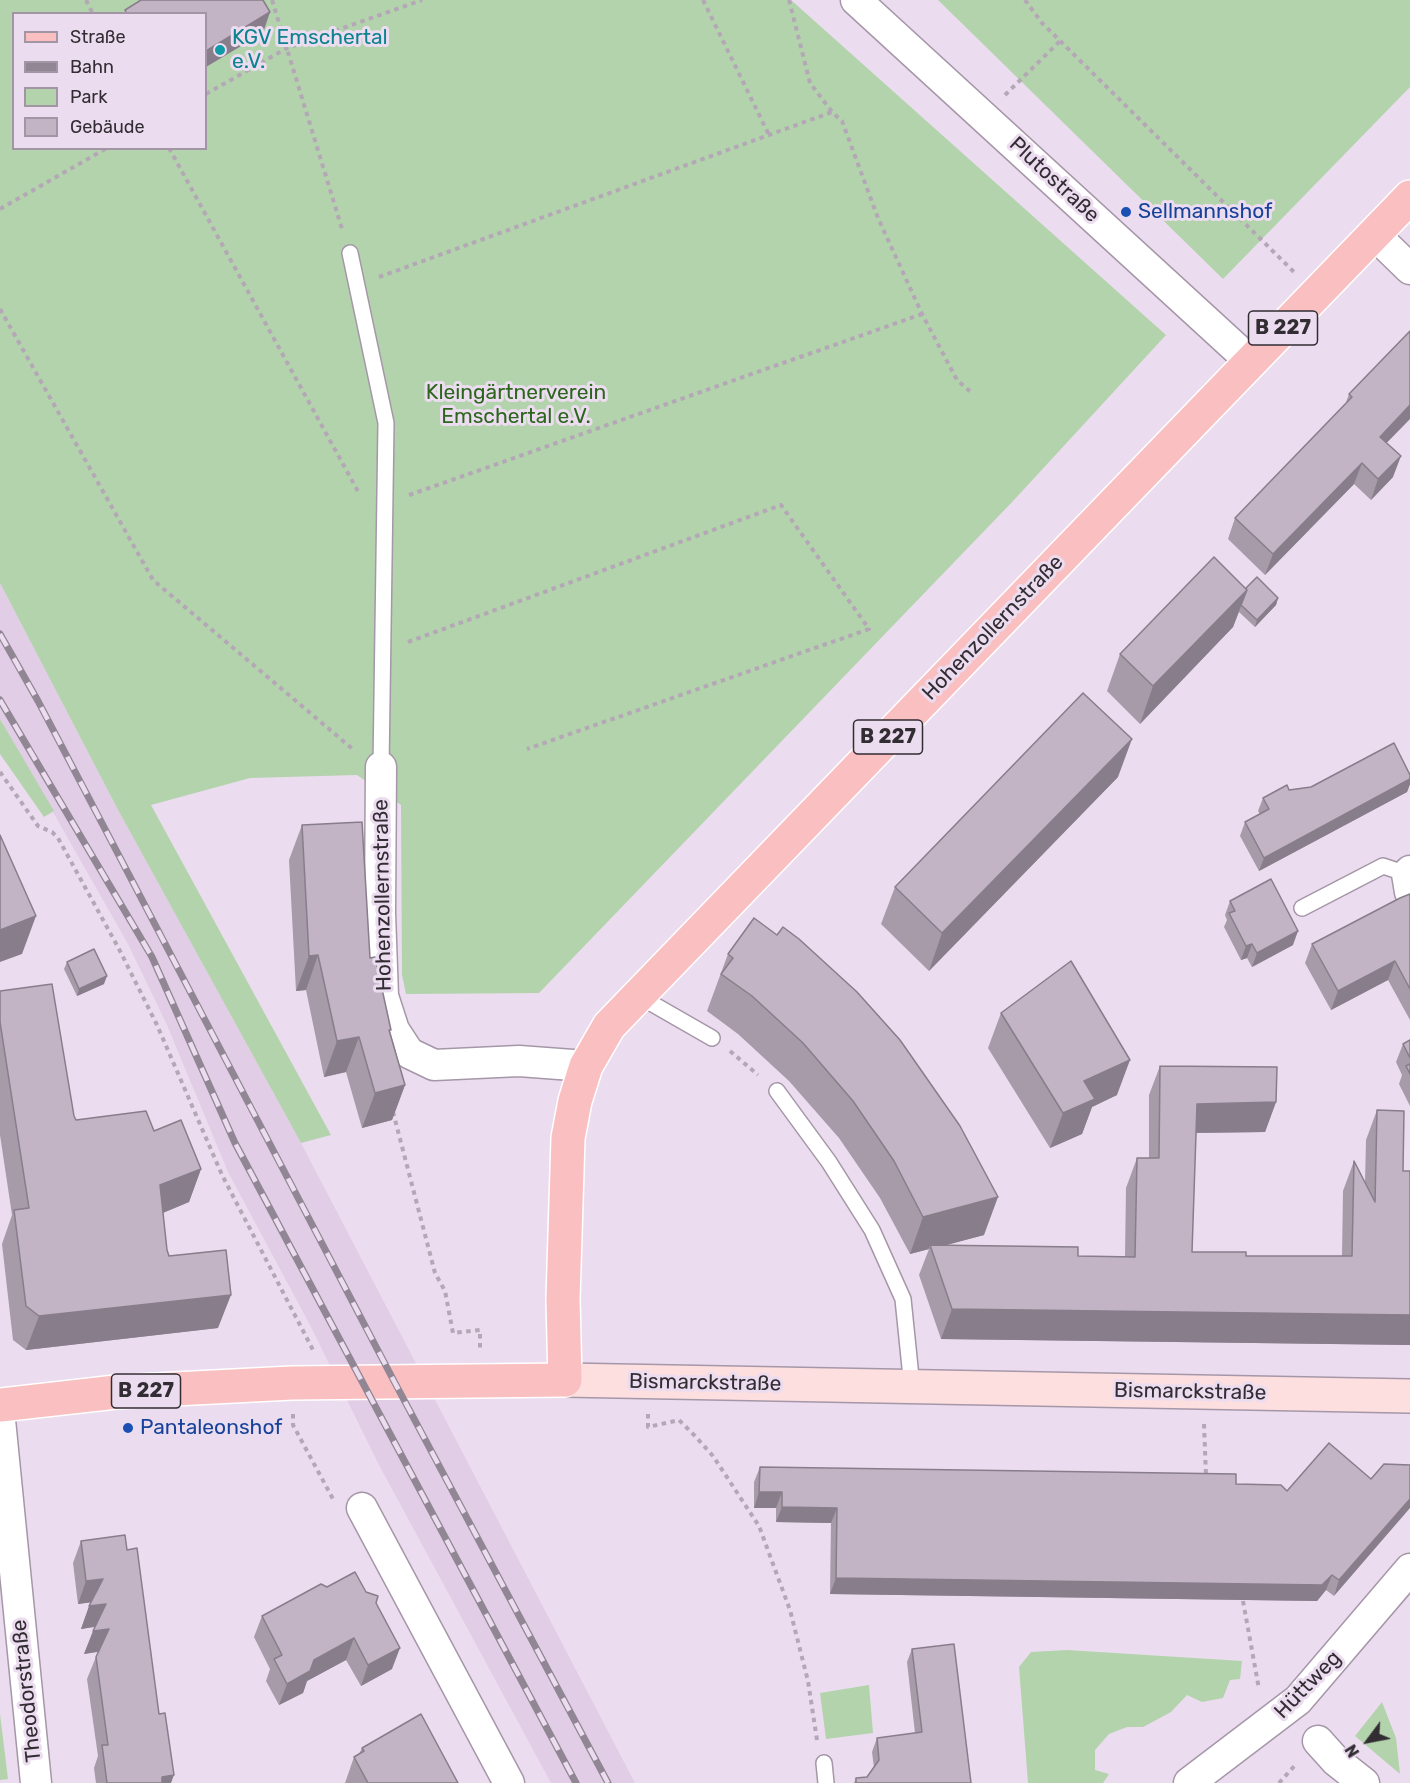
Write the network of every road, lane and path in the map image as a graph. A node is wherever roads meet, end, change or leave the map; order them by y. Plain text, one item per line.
1 (272, 0) edge
2 (422, 0) edge
3 (703, 0) edge
4 (789, 0) edge
5 (856, 0) edge
6 (1024, 0) edge
7 (1060, 41) junction
8 (287, 48) junction
9 (207, 93) edge
10 (832, 112) junction
11 (984, 115) junction
12 (769, 135) junction
13 (103, 150) edge
14 (170, 150) edge
15 (1410, 197) edge
16 (0, 209) edge
17 (1374, 234) junction
18 (350, 253) joint
19 (1410, 270) edge
20 (356, 285) junction
21 (1316, 294) junction
22 (0, 309) edge
23 (922, 314) junction
24 (1250, 362) junction
25 (973, 394) dead end
26 (385, 503) junction
27 (382, 652) junction
28 (527, 749) dead end
29 (381, 767) junction
30 (0, 772) edge
31 (1409, 879) edge
32 (1302, 908) dead end
33 (637, 995) junction
34 (711, 1038) joint
35 (586, 1066) junction
36 (777, 1091) joint
37 (392, 1105) edge
38 (453, 1333) dead end
39 (565, 1380) junction
40 (292, 1383) junction
41 (331, 1383) junction
42 (912, 1387) junction
43 (1204, 1392) junction
44 (1410, 1396) edge
45 (0, 1405) edge
46 (0, 1420) edge
47 (679, 1420) dead end
48 (1206, 1481) edge
49 (362, 1508) joint
50 (1410, 1569) edge
51 (1243, 1601) edge
52 (1264, 1729) junction
53 (1318, 1741) dead end
54 (824, 1763) joint
55 (36, 1783) edge
56 (509, 1783) edge
57 (826, 1783) edge
58 (1189, 1783) edge
59 (1364, 1783) edge

1 - 8 path
2 - 8 path
3 - 12 path
4 - 10 path
5 - 11 street, Plutostraße
6 - 7 path
7 - 11 path
7 - 21 path
8 - 9 path
8 - 18 path
10 - 12 path
10 - 23 path
11 - 24 street, Plutostraße
12 - 20 path
13 - 16 path
14 - 26 path
15 - 17 main road, Hohenzollernstraße / B 227
17 - 19 street
17 - 21 main road, Hohenzollernstraße / B 227
18 - 20 lane
20 - 26 lane
21 - 24 main road, Hohenzollernstraße / B 227
22 - 29 path
23 - 25 path
23 - 26 path
24 - 33 main road, Hohenzollernstraße / B 227
26 - 27 lane
27 - 28 path
27 - 29 lane
29 - 35 street, Hohenzollernstraße
30 - 41 path
31 - 32 lane
33 - 34 lane
33 - 35 main road, Hohenzollernstraße / B 227
34 - 36 path
35 - 39 main road, Hohenzollernstraße / B 227
36 - 42 lane
37 - 38 path
39 - 41 main road, Bismarckstraße / B 227
39 - 42 main road, Bismarckstraße
40 - 41 main road, Bismarckstraße / B 227
40 - 45 main road, Bismarckstraße / B 227
40 - 49 path
42 - 43 main road, Bismarckstraße
43 - 44 main road, Bismarckstraße
43 - 48 path
46 - 55 street, Theodorstraße
47 - 54 path
49 - 56 street
50 - 52 street, Hüttweg
51 - 52 path
52 - 58 street, Hüttweg
53 - 59 street
54 - 57 lane

